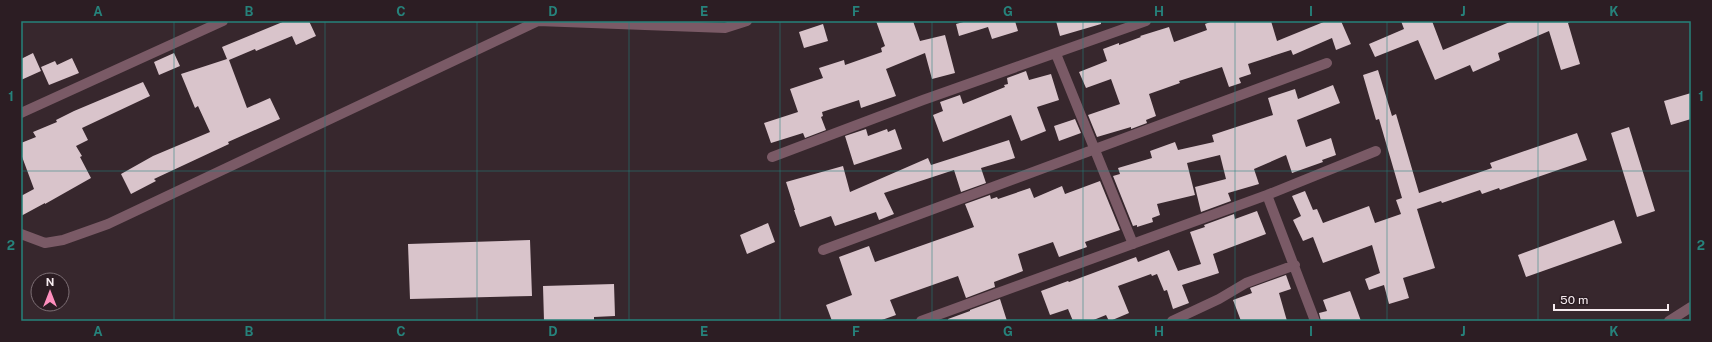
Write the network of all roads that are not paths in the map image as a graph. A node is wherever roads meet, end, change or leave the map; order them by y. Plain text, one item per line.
1 (223, 21) edge
2 (538, 21) edge
3 (747, 21) edge
4 (1146, 21) edge
5 (1056, 54) junction
6 (1327, 63) dead end
7 (21, 113) edge
8 (1095, 150) junction
9 (1376, 151) dead end
10 (772, 157) dead end
11 (1267, 195) junction
12 (21, 234) edge
13 (1133, 244) junction
14 (823, 250) dead end
15 (1295, 265) junction
16 (1691, 307) edge
17 (921, 321) edge
18 (1172, 321) edge
19 (1315, 321) edge
20 (1669, 321) edge

1 - 7 street
2 - 3 street
2 - 12 street
4 - 5 street
5 - 8 street
5 - 10 street
6 - 8 street
8 - 13 street
8 - 14 street
9 - 11 street
11 - 13 street
11 - 15 street
13 - 17 street
15 - 18 street
15 - 19 street
16 - 20 street

